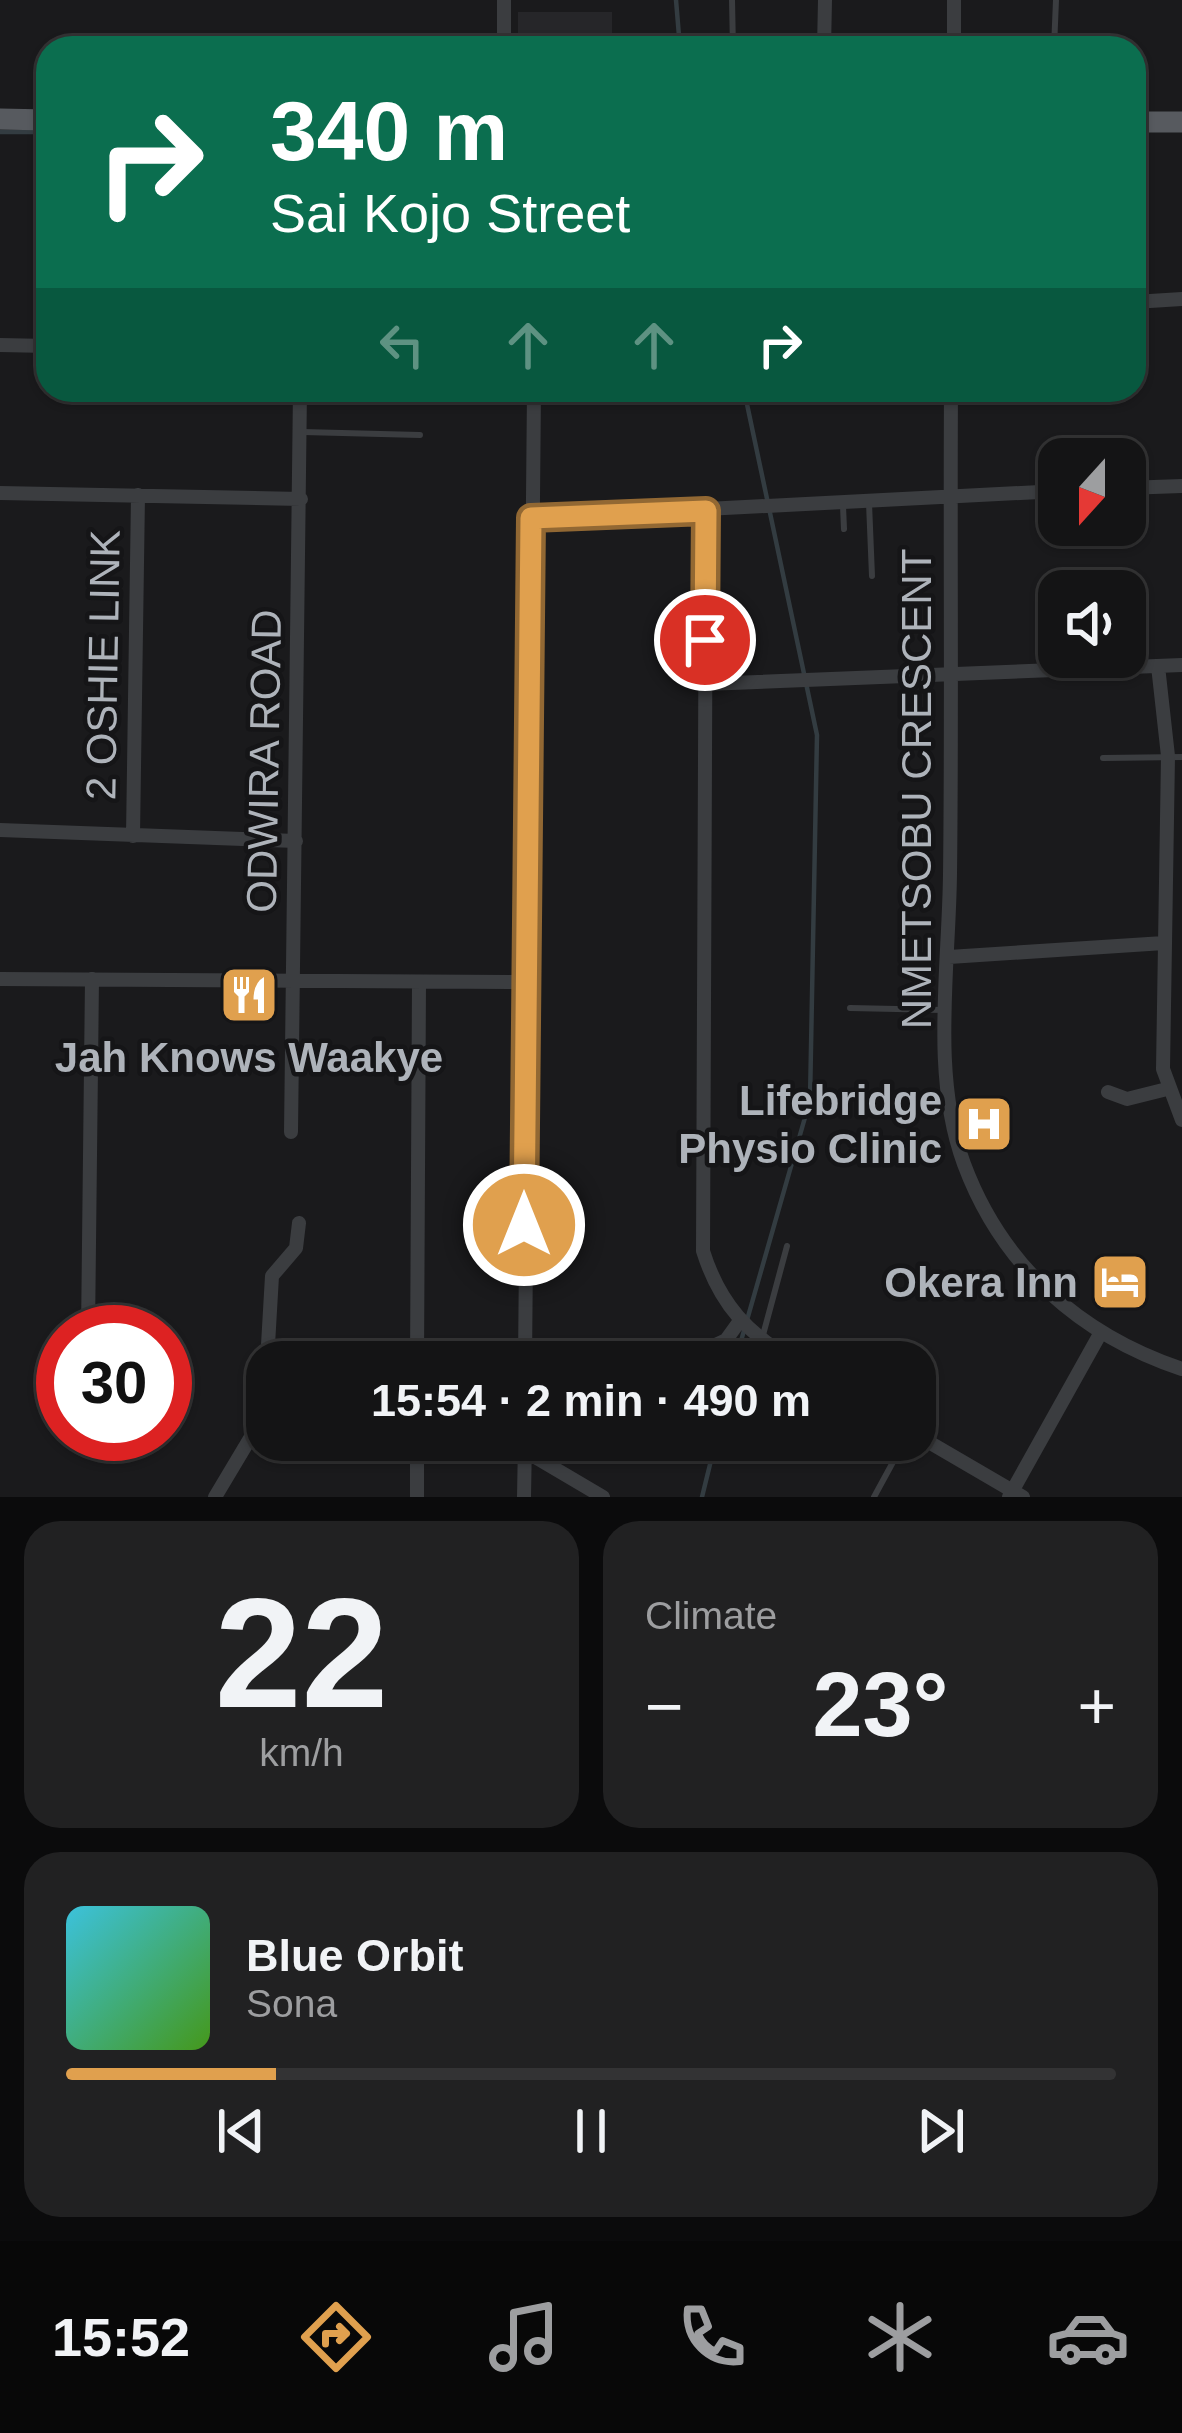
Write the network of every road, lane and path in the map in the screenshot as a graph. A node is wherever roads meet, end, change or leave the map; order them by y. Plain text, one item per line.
1 (504, 0) edge
2 (732, 0) edge
3 (825, 0) edge
4 (954, 0) edge
5 (1056, 0) edge
6 (504, 36) edge
7 (733, 36) edge
8 (824, 36) edge
9 (954, 36) edge
10 (1054, 36) edge
11 (0, 119) edge
12 (36, 120) edge
13 (1146, 122) edge
14 (1182, 122) edge
15 (1182, 299) edge
16 (1146, 301) edge
17 (0, 346) edge
18 (36, 346) edge
19 (300, 402) edge
20 (534, 402) edge
21 (951, 402) edge
22 (300, 432) junction
23 (420, 435) dead end
24 (1182, 486) edge
25 (1146, 487) edge
26 (1038, 492) edge
27 (0, 493) edge
28 (138, 495) junction
29 (950, 496) junction
30 (301, 499) junction
31 (869, 503) junction
32 (843, 506) junction
33 (706, 511) junction
34 (531, 518) junction
35 (844, 530) dead end
36 (872, 575) dead end
37 (1182, 665) edge
38 (1158, 666) junction
39 (952, 674) junction
40 (705, 684) junction
41 (1175, 757) edge
42 (1103, 758) dead end
43 (0, 830) edge
44 (133, 836) junction
45 (296, 841) junction
46 (1174, 844) edge
47 (1164, 943) junction
48 (950, 957) junction
49 (0, 980) edge
50 (92, 980) junction
51 (296, 982) junction
52 (419, 982) junction
53 (526, 982) junction
54 (850, 1008) dead end
55 (946, 1010) junction
56 (1167, 1088) junction
57 (1108, 1092) dead end
58 (1182, 1120) edge
59 (291, 1132) dead end
60 (299, 1223) dead end
61 (787, 1246) dead end
62 (88, 1305) edge
63 (740, 1324) junction
64 (1100, 1334) junction
65 (759, 1340) joint
66 (268, 1341) edge
67 (417, 1341) edge
68 (525, 1341) edge
69 (724, 1341) edge
70 (1182, 1370) edge
71 (246, 1445) edge
72 (936, 1447) edge
73 (417, 1461) edge
74 (525, 1461) edge
75 (549, 1461) edge
76 (894, 1461) edge
77 (1015, 1495) edge
78 (215, 1497) edge
79 (417, 1497) edge
80 (524, 1497) edge
81 (603, 1497) edge
82 (874, 1497) edge

1 - 6 street
2 - 7 lane
3 - 8 street
4 - 9 street
5 - 10 lane
11 - 12 main road
13 - 14 main road
15 - 16 street
17 - 18 street
19 - 22 street, ODWIRA ROAD
20 - 34 street
21 - 29 street, NMETSOBU CRESCENT
22 - 23 lane
22 - 30 street, ODWIRA ROAD
24 - 25 street
26 - 29 street
27 - 28 street
28 - 30 street
28 - 44 street, 2 OSHIE LINK
29 - 31 street
29 - 39 street, NMETSOBU CRESCENT
30 - 45 street, ODWIRA ROAD
31 - 32 street
31 - 36 lane
32 - 33 street
32 - 35 lane
33 - 34 street
33 - 40 street
34 - 53 street
37 - 38 street
38 - 39 street
38 - 41 street
39 - 40 street
39 - 48 street, NMETSOBU CRESCENT
40 - 63 street
41 - 42 lane
41 - 46 street
43 - 44 street
44 - 45 street
45 - 51 street, ODWIRA ROAD
46 - 47 street
47 - 48 street
47 - 56 street
48 - 55 street, NMETSOBU CRESCENT
49 - 50 street
50 - 51 street
50 - 62 street
51 - 52 street
51 - 59 street, ODWIRA ROAD
52 - 53 street
52 - 67 street
53 - 68 street
54 - 55 lane
55 - 64 street, NMETSOBU CRESCENT
56 - 57 street
56 - 58 street
60 - 66 street
61 - 65 lane
63 - 65 street
63 - 69 street
64 - 70 street, NMETSOBU CRESCENT
64 - 77 street
71 - 78 street
72 - 77 street
73 - 79 street
74 - 80 street
75 - 81 street
76 - 82 lane

